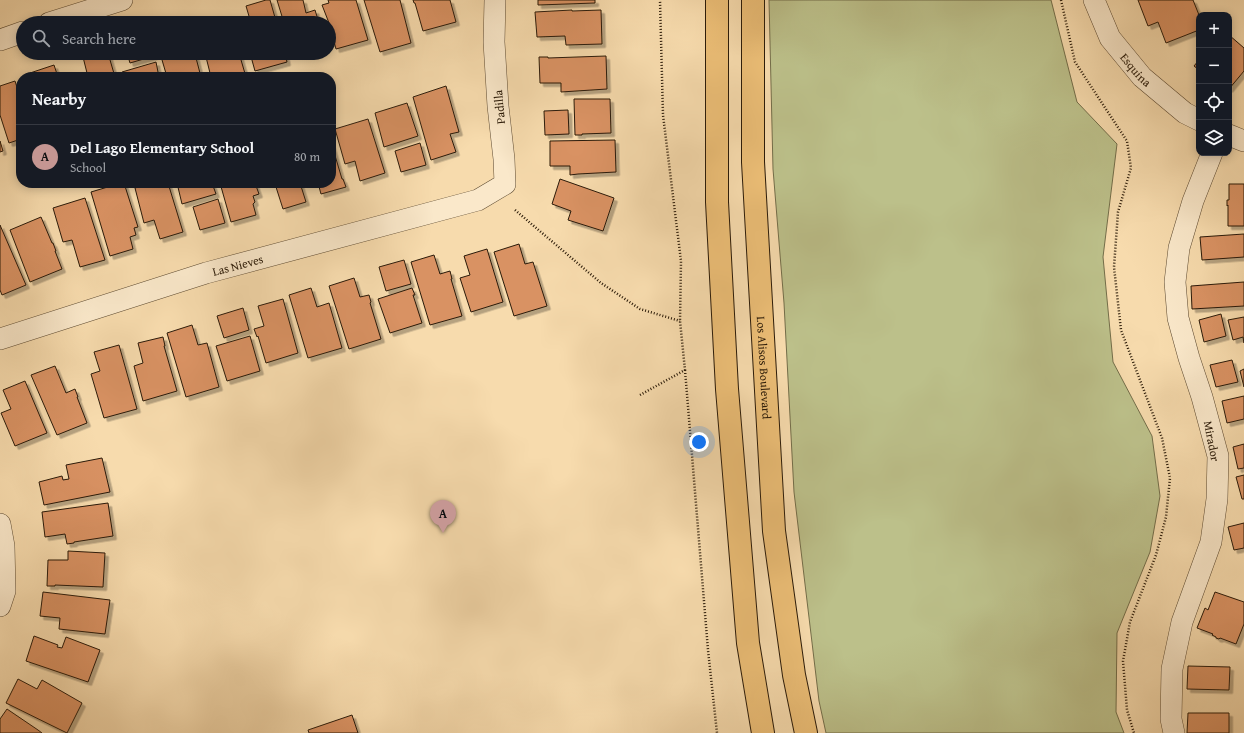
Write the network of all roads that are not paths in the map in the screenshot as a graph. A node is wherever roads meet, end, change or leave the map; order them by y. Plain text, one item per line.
1 (122, 0) edge
2 (494, 0) edge
3 (717, 0) edge
4 (753, 0) edge
5 (1094, 0) edge
6 (83, 5) edge
7 (62, 16) edge
8 (16, 34) edge
9 (0, 40) edge
10 (1196, 118) edge
11 (1232, 136) edge
12 (1244, 141) edge
13 (1211, 156) edge
14 (478, 200) joint
15 (0, 339) edge
16 (0, 524) edge
17 (0, 606) edge
18 (763, 733) edge
19 (806, 733) edge
20 (1174, 733) edge

1 - 6 street
2 - 14 street, Padilla
3 - 18 main road
4 - 19 main road, Los Alisos Boulevard
5 - 10 street, Esquina
6 - 7 street
8 - 9 street
11 - 12 street
13 - 20 street, Mirador
14 - 15 street, Las Nieves
16 - 17 street

